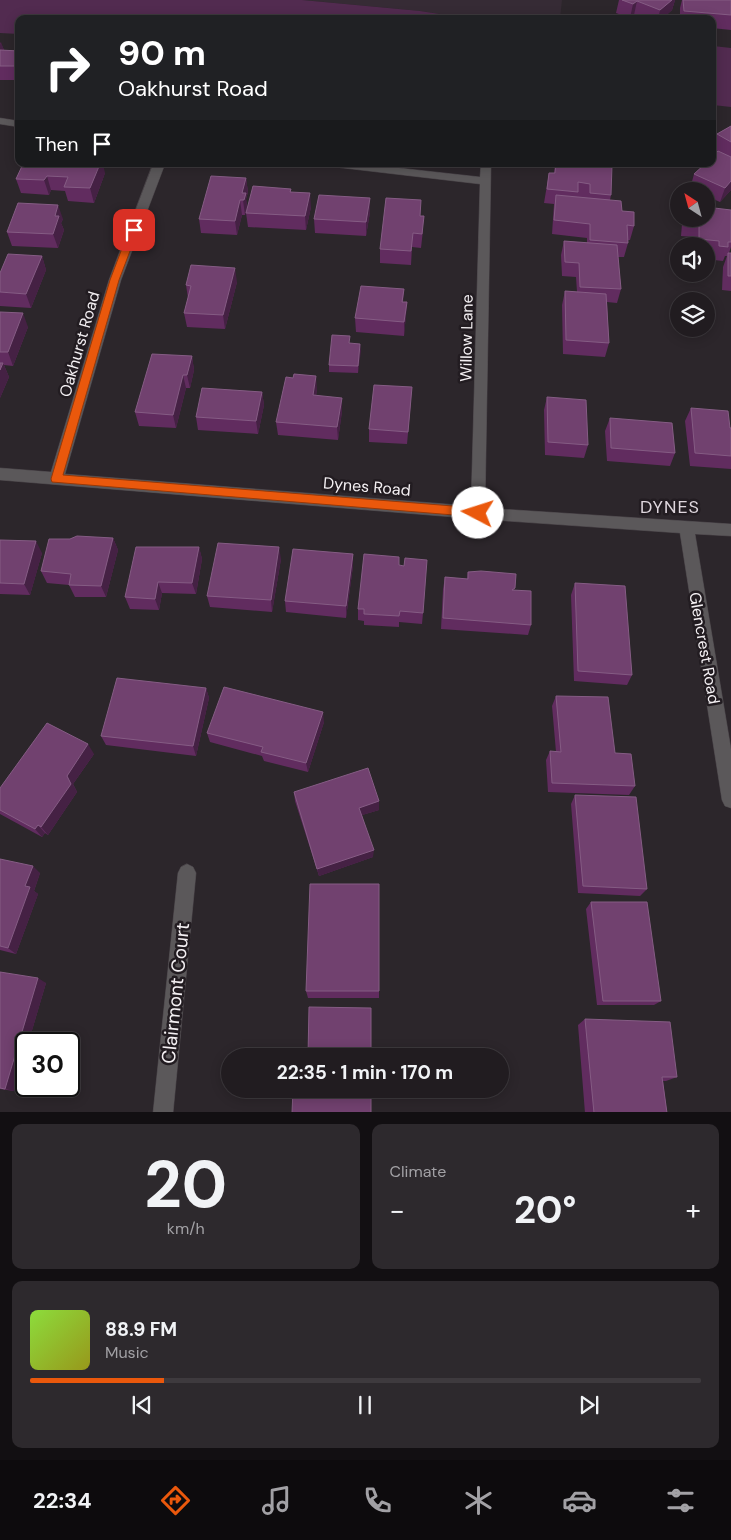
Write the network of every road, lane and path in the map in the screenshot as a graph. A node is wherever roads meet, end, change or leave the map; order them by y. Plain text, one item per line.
1 (0, 121) edge
2 (15, 123) edge
3 (158, 167) edge
4 (361, 167) edge
5 (486, 167) edge
6 (485, 181) junction
7 (0, 474) edge
8 (56, 479) junction
9 (478, 513) junction
10 (686, 526) junction
11 (731, 530) edge
12 (731, 800) edge
13 (187, 873) dead end
14 (164, 1112) edge

1 - 2 street
3 - 8 street, Oakhurst Road
4 - 6 street
5 - 6 street, Willow Lane
6 - 9 street, Willow Lane
7 - 8 street, Dynes Road
8 - 9 street, Dynes Road
9 - 10 street, Dynes Road
10 - 11 street, Dynes Road
10 - 12 street, Glencrest Road
13 - 14 street, Clairmont Court

